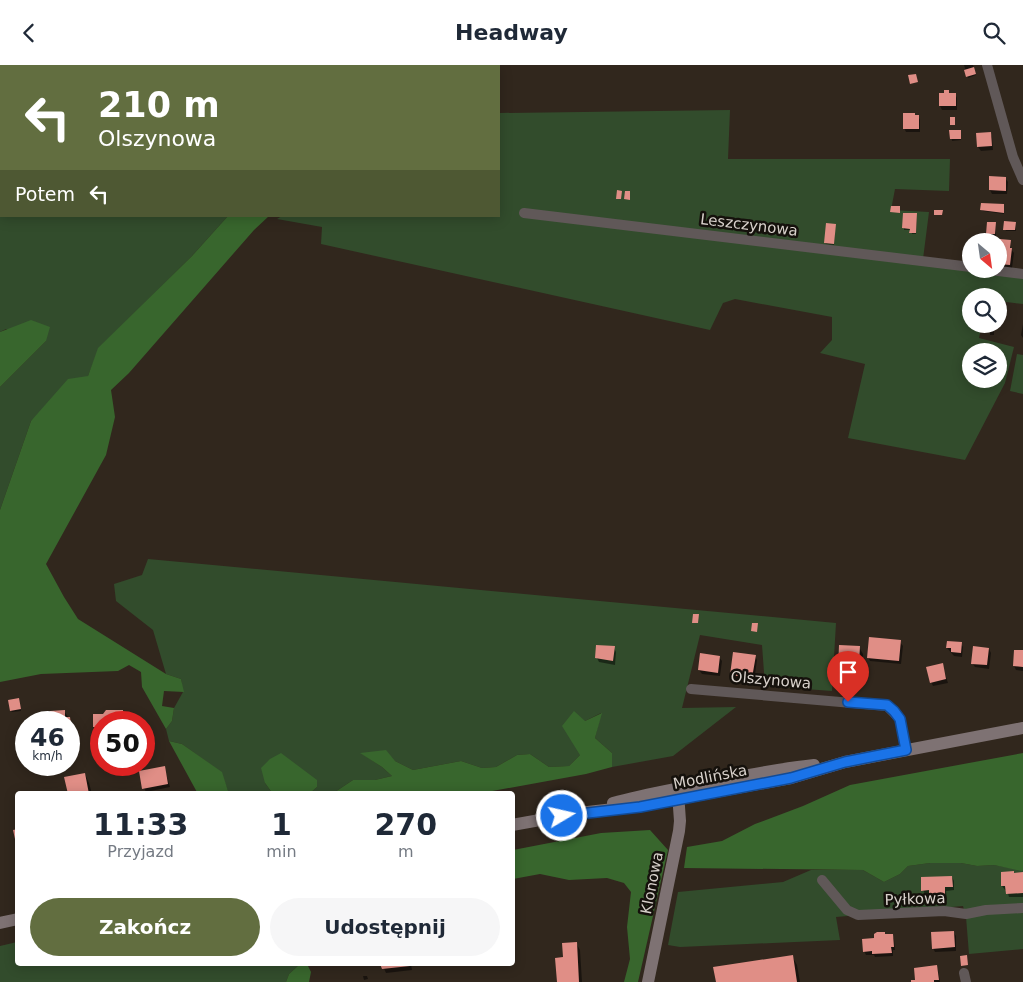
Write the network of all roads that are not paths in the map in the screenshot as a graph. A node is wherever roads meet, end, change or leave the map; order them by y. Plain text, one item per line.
1 (987, 65) edge
2 (1023, 180) edge
3 (524, 213) dead end
4 (962, 266) edge
5 (1008, 272) edge
6 (1023, 274) edge
7 (692, 689) dead end
8 (1023, 728) edge
9 (906, 750) junction
10 (678, 794) junction
11 (515, 824) edge
12 (822, 881) dead end
13 (1023, 907) edge
14 (15, 920) edge
15 (0, 923) edge
16 (648, 982) edge

1 - 2 street
3 - 4 street, Leszczynowa
5 - 6 street
7 - 9 street, Olszynowa
8 - 9 main road, Modlińska
9 - 10 main road, Modlińska
10 - 11 main road, Modlińska
10 - 16 main road, Klonowa
12 - 13 street, Pyłkowa
14 - 15 main road

